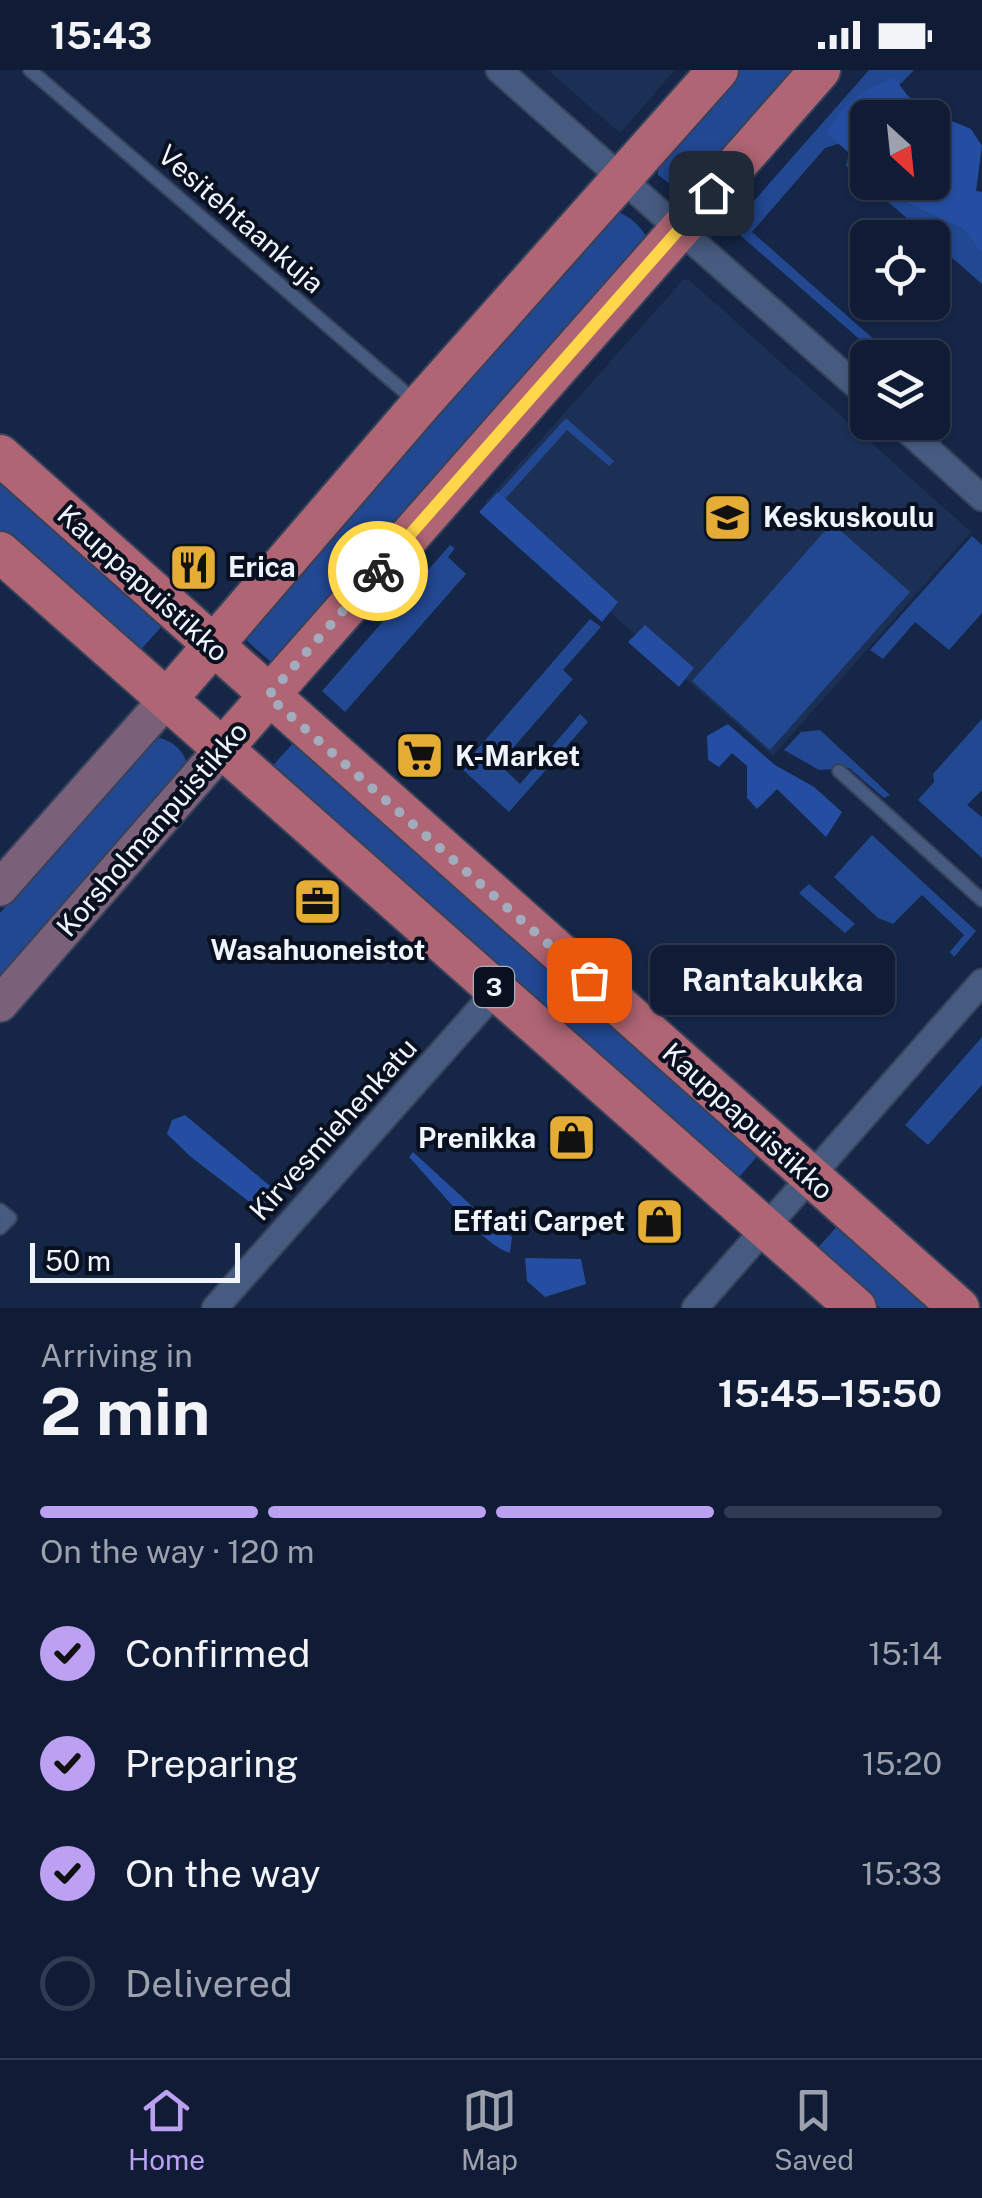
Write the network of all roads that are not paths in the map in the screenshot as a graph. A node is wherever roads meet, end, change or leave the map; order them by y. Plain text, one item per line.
1 (30, 70) edge
2 (499, 70) edge
3 (718, 70) edge
4 (820, 70) edge
5 (622, 178) junction
6 (680, 228) junction
7 (850, 380) edge
8 (420, 405) junction
9 (918, 440) edge
10 (0, 455) edge
11 (982, 498) edge
12 (0, 552) edge
13 (213, 646) junction
14 (268, 696) junction
15 (166, 698) junction
16 (223, 748) junction
17 (839, 771) dead end
18 (0, 888) edge
19 (982, 900) edge
20 (982, 982) edge
21 (496, 990) junction
22 (0, 1004) edge
23 (810, 1176) junction
24 (0, 1210) edge
25 (0, 1228) edge
26 (765, 1228) junction
27 (215, 1308) edge
28 (695, 1308) edge
29 (856, 1308) edge
30 (959, 1308) edge

1 - 8 lane, Vesitehtaankuja
2 - 5 street
3 - 5 main road
4 - 6 main road, Korsholmanpuistikko
5 - 6 street
5 - 8 main road
6 - 7 street
6 - 14 main road, Korsholmanpuistikko
8 - 13 main road
9 - 11 street
10 - 13 main road, Kauppapuistikko / 3
12 - 15 main road, 3
13 - 14 main road, Kauppapuistikko / 3
13 - 15 main road
14 - 16 main road, Korsholmanpuistikko
14 - 23 main road, Kauppapuistikko / 3
15 - 16 main road, 3
15 - 18 main road
16 - 21 main road, 3
16 - 22 main road, Korsholmanpuistikko
17 - 19 lane
20 - 23 street
21 - 26 main road, 3
21 - 27 street, Kirvesmiehenkatu
23 - 26 street
23 - 30 main road, Kauppapuistikko / 3
24 - 25 lane
26 - 28 street
26 - 29 main road, 3

